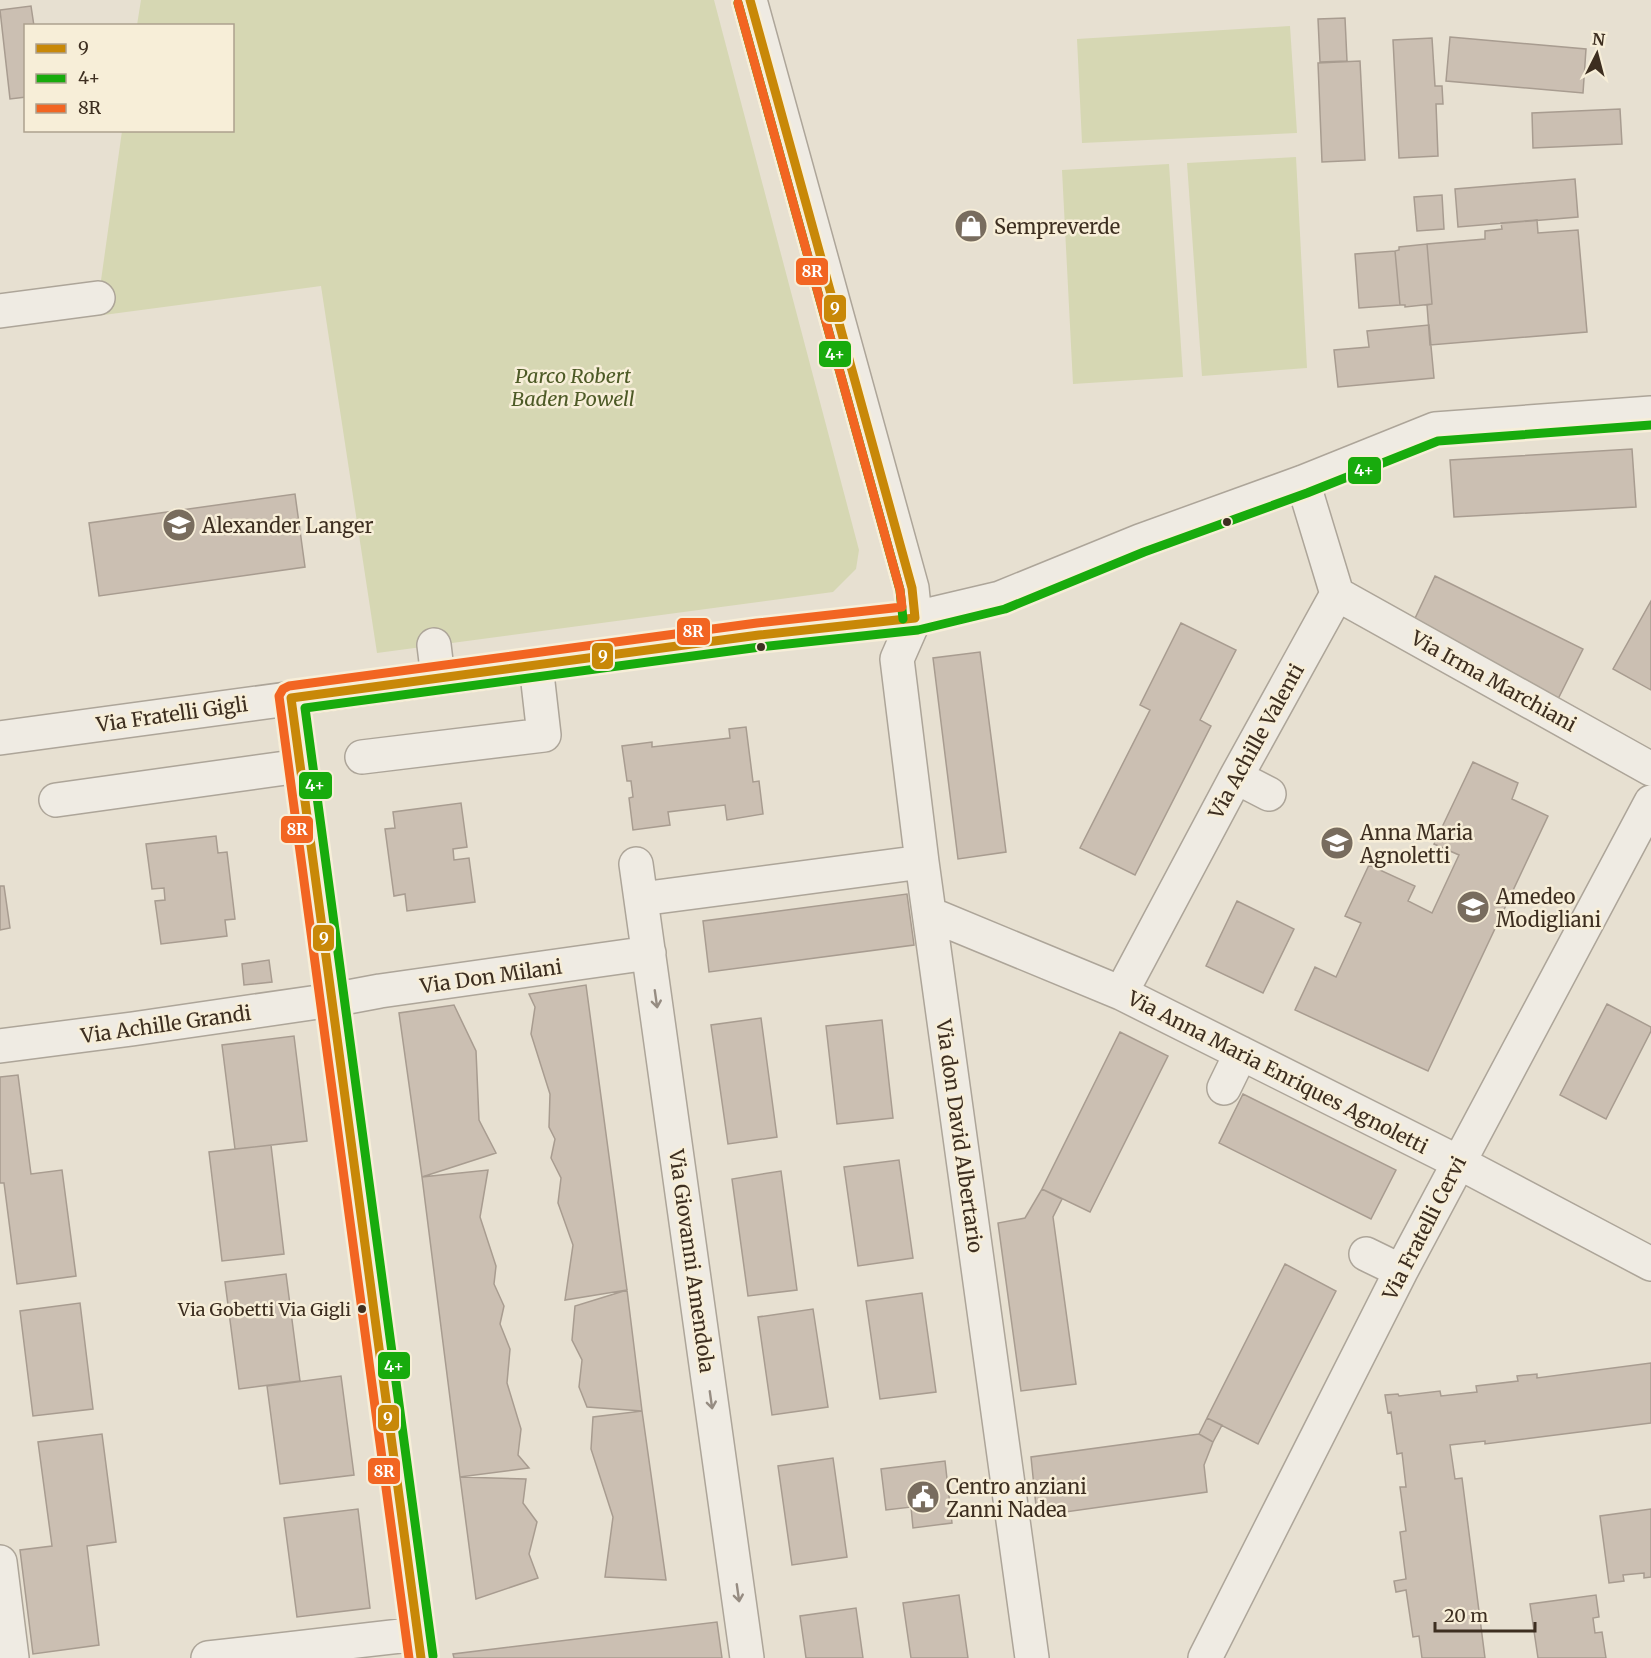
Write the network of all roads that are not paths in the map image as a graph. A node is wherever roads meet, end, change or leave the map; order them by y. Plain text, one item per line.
1 (750, 0) edge
2 (98, 298) dead end
3 (0, 311) edge
4 (1651, 413) edge
5 (1303, 482) junction
6 (1336, 594) junction
7 (915, 618) junction
8 (434, 645) dead end
9 (536, 665) junction
10 (438, 678) junction
11 (291, 698) junction
12 (0, 738) edge
13 (362, 757) dead end
14 (300, 766) junction
15 (1651, 769) edge
16 (1236, 777) junction
17 (1269, 794) dead end
18 (56, 800) dead end
19 (1651, 802) edge
20 (922, 862) junction
21 (636, 864) dead end
22 (641, 899) junction
23 (930, 914) junction
24 (649, 953) junction
25 (1121, 993) junction
26 (332, 1000) junction
27 (0, 1046) edge
28 (1241, 1053) junction
29 (1224, 1088) dead end
30 (1458, 1162) junction
31 (1366, 1254) dead end
32 (1651, 1264) edge
33 (1401, 1271) junction
34 (0, 1562) edge
35 (420, 1646) edge
36 (12, 1658) edge
37 (208, 1658) edge
38 (747, 1658) edge
39 (1032, 1658) edge
40 (1205, 1658) edge

1 - 7 street
2 - 3 street
4 - 5 street, Via Fratelli Gigli
5 - 6 street
5 - 7 street, Via Fratelli Gigli
6 - 15 street, Via Irma Marchiani
6 - 16 street, Via Achille Valenti
7 - 9 street, Via Fratelli Gigli
7 - 20 street, Via don David Albertario
8 - 10 street
9 - 10 street, Via Fratelli Gigli
9 - 13 street
10 - 11 street, Via Fratelli Gigli
11 - 12 street, Via Fratelli Gigli
11 - 14 street
14 - 18 street
14 - 26 street
16 - 17 street
16 - 25 street, Via Achille Valenti
19 - 30 street, Via Fratelli Cervi
20 - 22 street
20 - 23 street, Via don David Albertario
21 - 22 street, Via Giovanni Amendola
22 - 24 street, Via Giovanni Amendola
23 - 25 street, Via Anna Maria Enriques Agnoletti
23 - 39 street, Via don David Albertario
24 - 26 street, Via Don Milani
24 -> 38 street, Via Giovanni Amendola
25 - 28 street, Via Anna Maria Enriques Agnoletti
26 - 27 street, Via Achille Grandi
26 - 35 street
28 - 29 street
28 - 30 street, Via Anna Maria Enriques Agnoletti
30 - 32 street, Via Anna Maria Enriques Agnoletti
30 - 33 street, Via Fratelli Cervi
31 - 33 street
33 - 40 street, Via Fratelli Cervi
34 - 36 street
35 - 37 street

